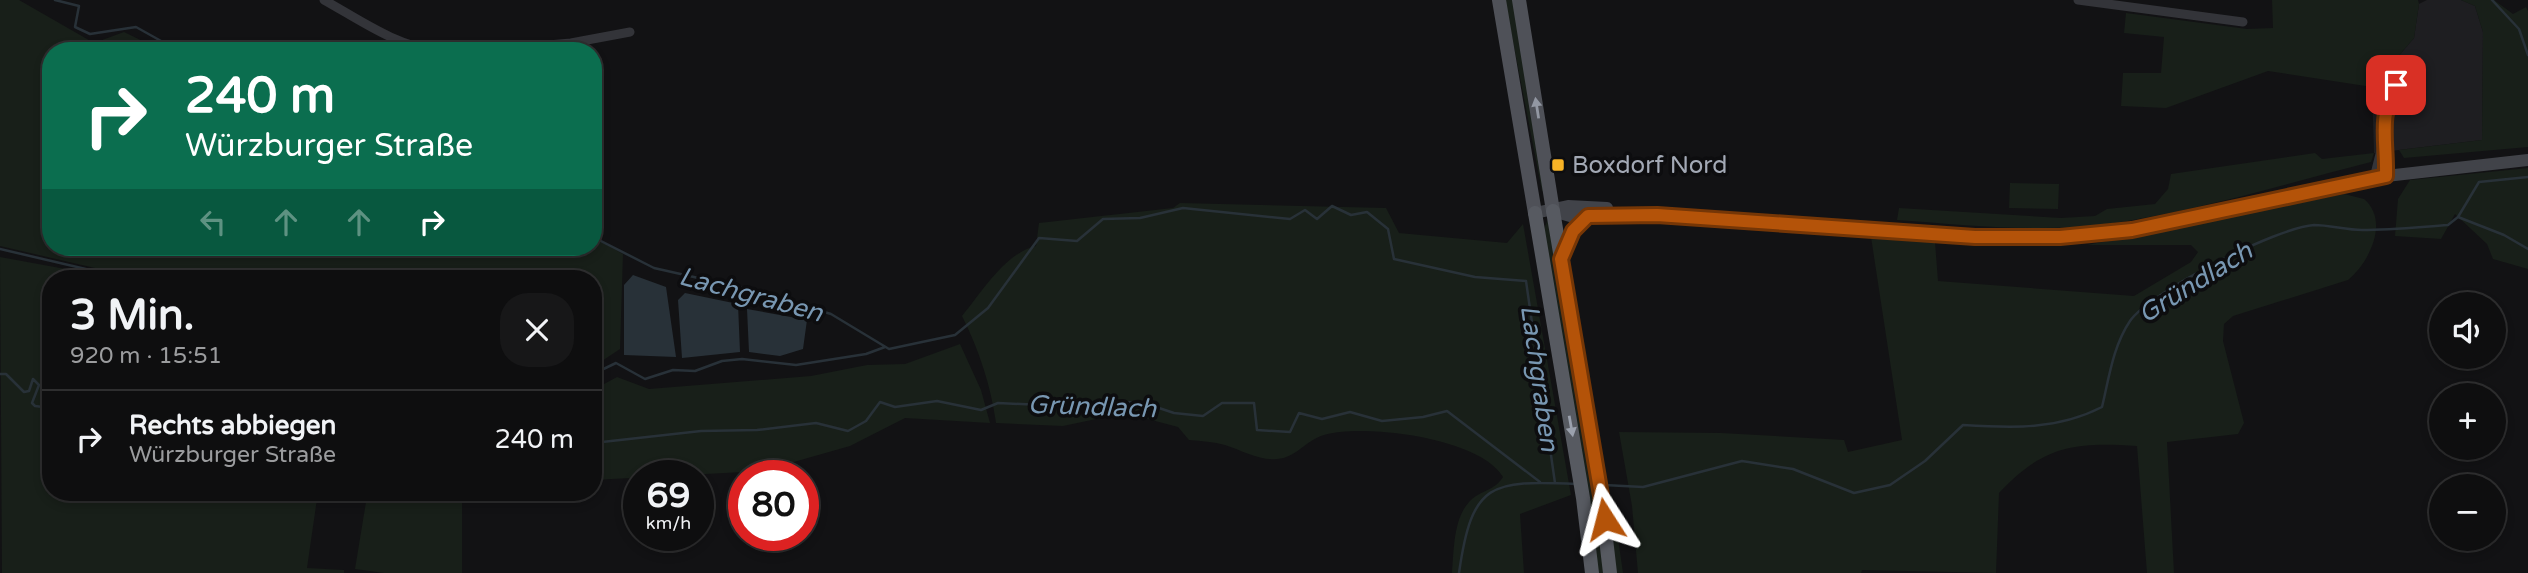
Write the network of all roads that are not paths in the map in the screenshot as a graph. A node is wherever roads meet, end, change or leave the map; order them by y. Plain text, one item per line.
1 (1499, 0) edge
2 (1519, 0) edge
3 (2078, 0) edge
4 (328, 1) edge
5 (2243, 22) dead end
6 (629, 32) dead end
7 (406, 42) edge
8 (576, 42) edge
9 (2404, 69) dead end
10 (2528, 160) edge
11 (2380, 177) junction
12 (1553, 211) junction
13 (1535, 213) junction
14 (1657, 215) junction
15 (1588, 216) junction
16 (1561, 259) junction
17 (1592, 573) edge
18 (1610, 573) edge

1 - 13 main road
12 -> 2 main road
3 - 5 street
4 - 7 street
6 - 8 street
9 - 11 street
10 - 11 main road
11 - 14 main road
12 - 13 main road
12 - 14 main road
12 - 15 main road
12 - 16 highway
13 -> 17 highway
14 - 15 main road
15 - 16 highway
16 - 18 highway

